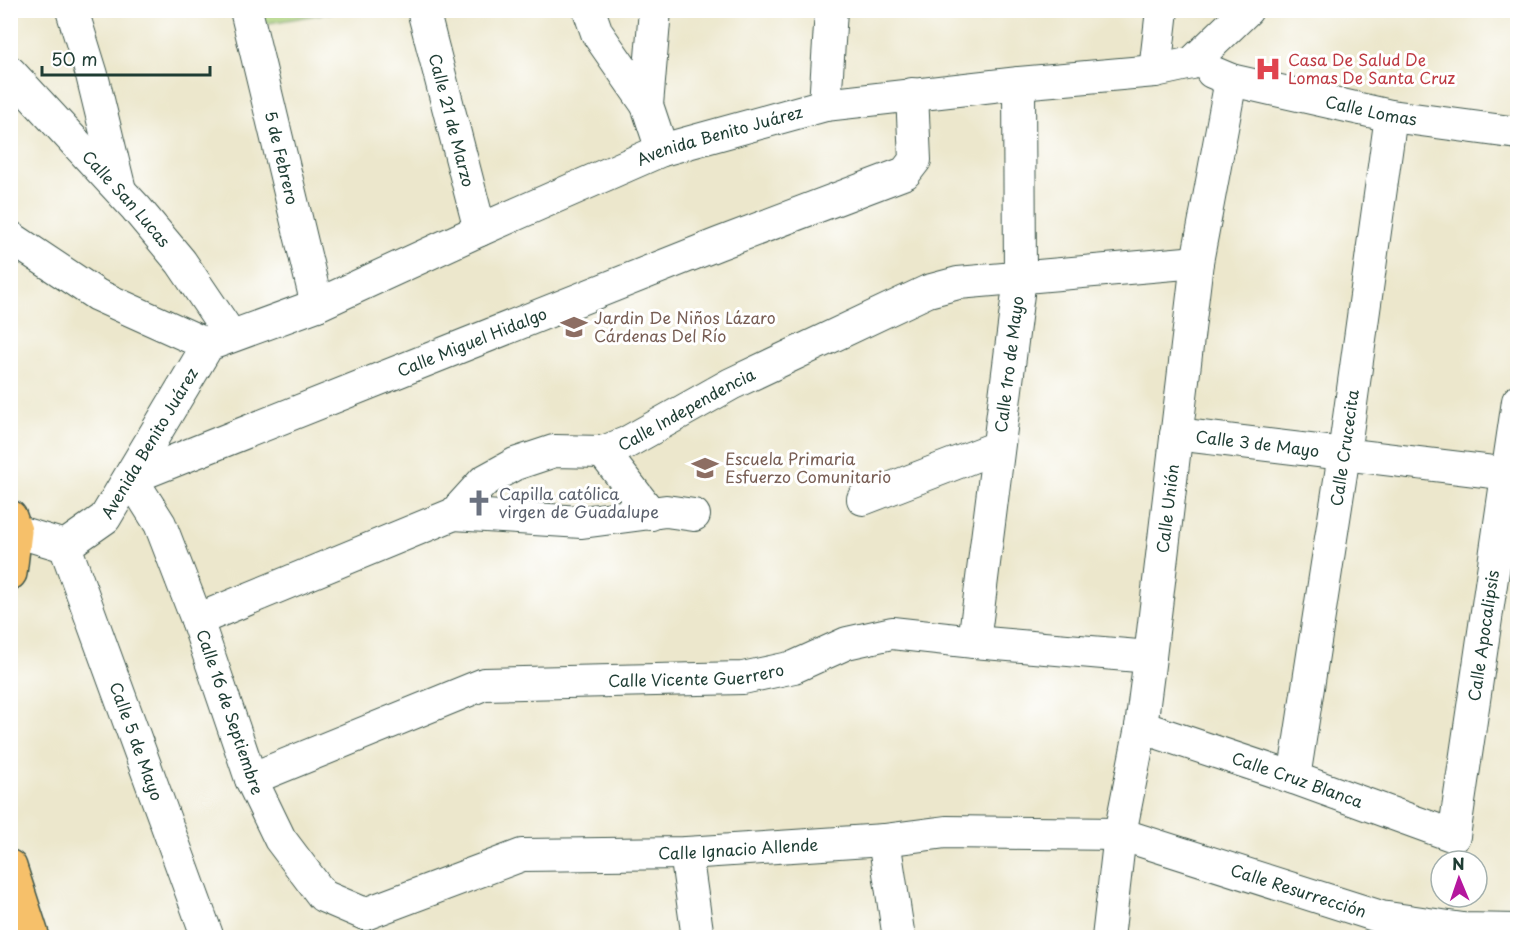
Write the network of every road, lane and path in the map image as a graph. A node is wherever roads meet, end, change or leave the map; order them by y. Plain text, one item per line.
1 (72, 10) edge
2 (246, 10) edge
3 (423, 10) edge
4 (589, 10) edge
5 (656, 10) edge
6 (831, 10) edge
7 (1162, 10) edge
8 (1247, 10) edge
9 (1192, 63) junction
10 (1155, 71) junction
11 (10, 72) edge
12 (1231, 80) junction
13 (1019, 83) junction
14 (912, 94) junction
15 (646, 105) junction
16 (825, 105) junction
17 (1391, 116) junction
18 (1518, 134) edge
19 (662, 150) junction
20 (120, 190) junction
21 (480, 230) junction
22 (10, 237) edge
23 (1197, 262) junction
24 (1020, 278) junction
25 (317, 305) junction
26 (220, 340) junction
27 (1518, 401) edge
28 (1176, 434) junction
29 (998, 447) junction
30 (603, 452) junction
31 (1344, 454) junction
32 (1513, 475) edge
33 (131, 478) junction
34 (863, 499) dead end
35 (454, 514) junction
36 (651, 514) junction
37 (694, 515) dead end
38 (13, 524) edge
39 (65, 546) junction
40 (10, 573) edge
41 (198, 620) junction
42 (974, 642) junction
43 (1150, 657) junction
44 (1141, 727) junction
45 (1294, 778) junction
46 (250, 779) junction
47 (1120, 834) junction
48 (1454, 836) joint
49 (884, 840) junction
50 (686, 853) junction
51 (10, 867) edge
52 (369, 926) edge
53 (1518, 930) edge
54 (33, 938) edge
55 (208, 938) edge
56 (698, 938) edge
57 (899, 938) edge
58 (1108, 938) edge

1 - 20 street
2 - 25 street, 5 de Febrero
3 - 21 street, Calle 21 de Marzo
4 - 15 street
5 - 15 street
6 - 16 street
7 - 10 street
8 - 9 street
9 - 10 street, Avenida Benito Juárez
9 - 12 street, Calle Lomas
10 - 13 street, Avenida Benito Juárez
11 - 20 street, Calle San Lucas
12 - 17 street, Calle Lomas
12 - 23 street, Calle Unión
13 - 14 street, Avenida Benito Juárez
13 - 24 street, Calle 1ro de Mayo
14 - 16 street, Avenida Benito Juárez
14 - 33 street, Calle Miguel Hidalgo
15 - 19 street
16 - 19 street, Avenida Benito Juárez
17 - 18 street, Calle Lomas
17 - 31 street, Calle Crucecita
19 - 21 street, Avenida Benito Juárez
20 - 26 street, Calle San Lucas
21 - 25 street, Avenida Benito Juárez
22 - 26 street
23 - 24 street, Calle Independencia
23 - 28 street, Calle Unión
24 - 29 street, Calle 1ro de Mayo
24 - 30 street, Calle Independencia
25 - 26 street, Avenida Benito Juárez
26 - 33 street, Avenida Benito Juárez
27 - 32 street, Calle Apocalipsis
28 - 31 street, Calle 3 de Mayo
28 - 43 street, Calle Unión
29 - 34 street
29 - 42 street, Calle 1ro de Mayo
30 - 35 street, Calle Independencia
30 - 36 street
31 - 32 street, Calle 3 de Mayo
31 - 45 street, Calle Crucecita
32 - 48 street, Calle Apocalipsis
33 - 39 street, Avenida Benito Juárez
33 - 41 street, Calle 16 de Septiembre
35 - 36 street
35 - 41 street, Calle Independencia
36 - 37 street
38 - 39 street
38 - 40 main road
39 - 55 street, Calle 5 de Mayo
41 - 46 street, Calle 16 de Septiembre
42 - 43 street, Calle Vicente Guerrero
42 - 46 street, Calle Vicente Guerrero
43 - 44 street, Calle Unión
44 - 45 street, Calle Cruz Blanca
44 - 47 street, Calle Unión
45 - 48 street, Calle Cruz Blanca
46 - 52 street, Calle 16 de Septiembre
47 - 49 street, Calle Ignacio Allende
47 - 53 street, Calle Resurrección
47 - 58 street, Calle Unión
49 - 50 street, Calle Ignacio Allende
49 - 57 street
50 - 52 street, Calle Ignacio Allende
50 - 56 street
51 - 54 main road

